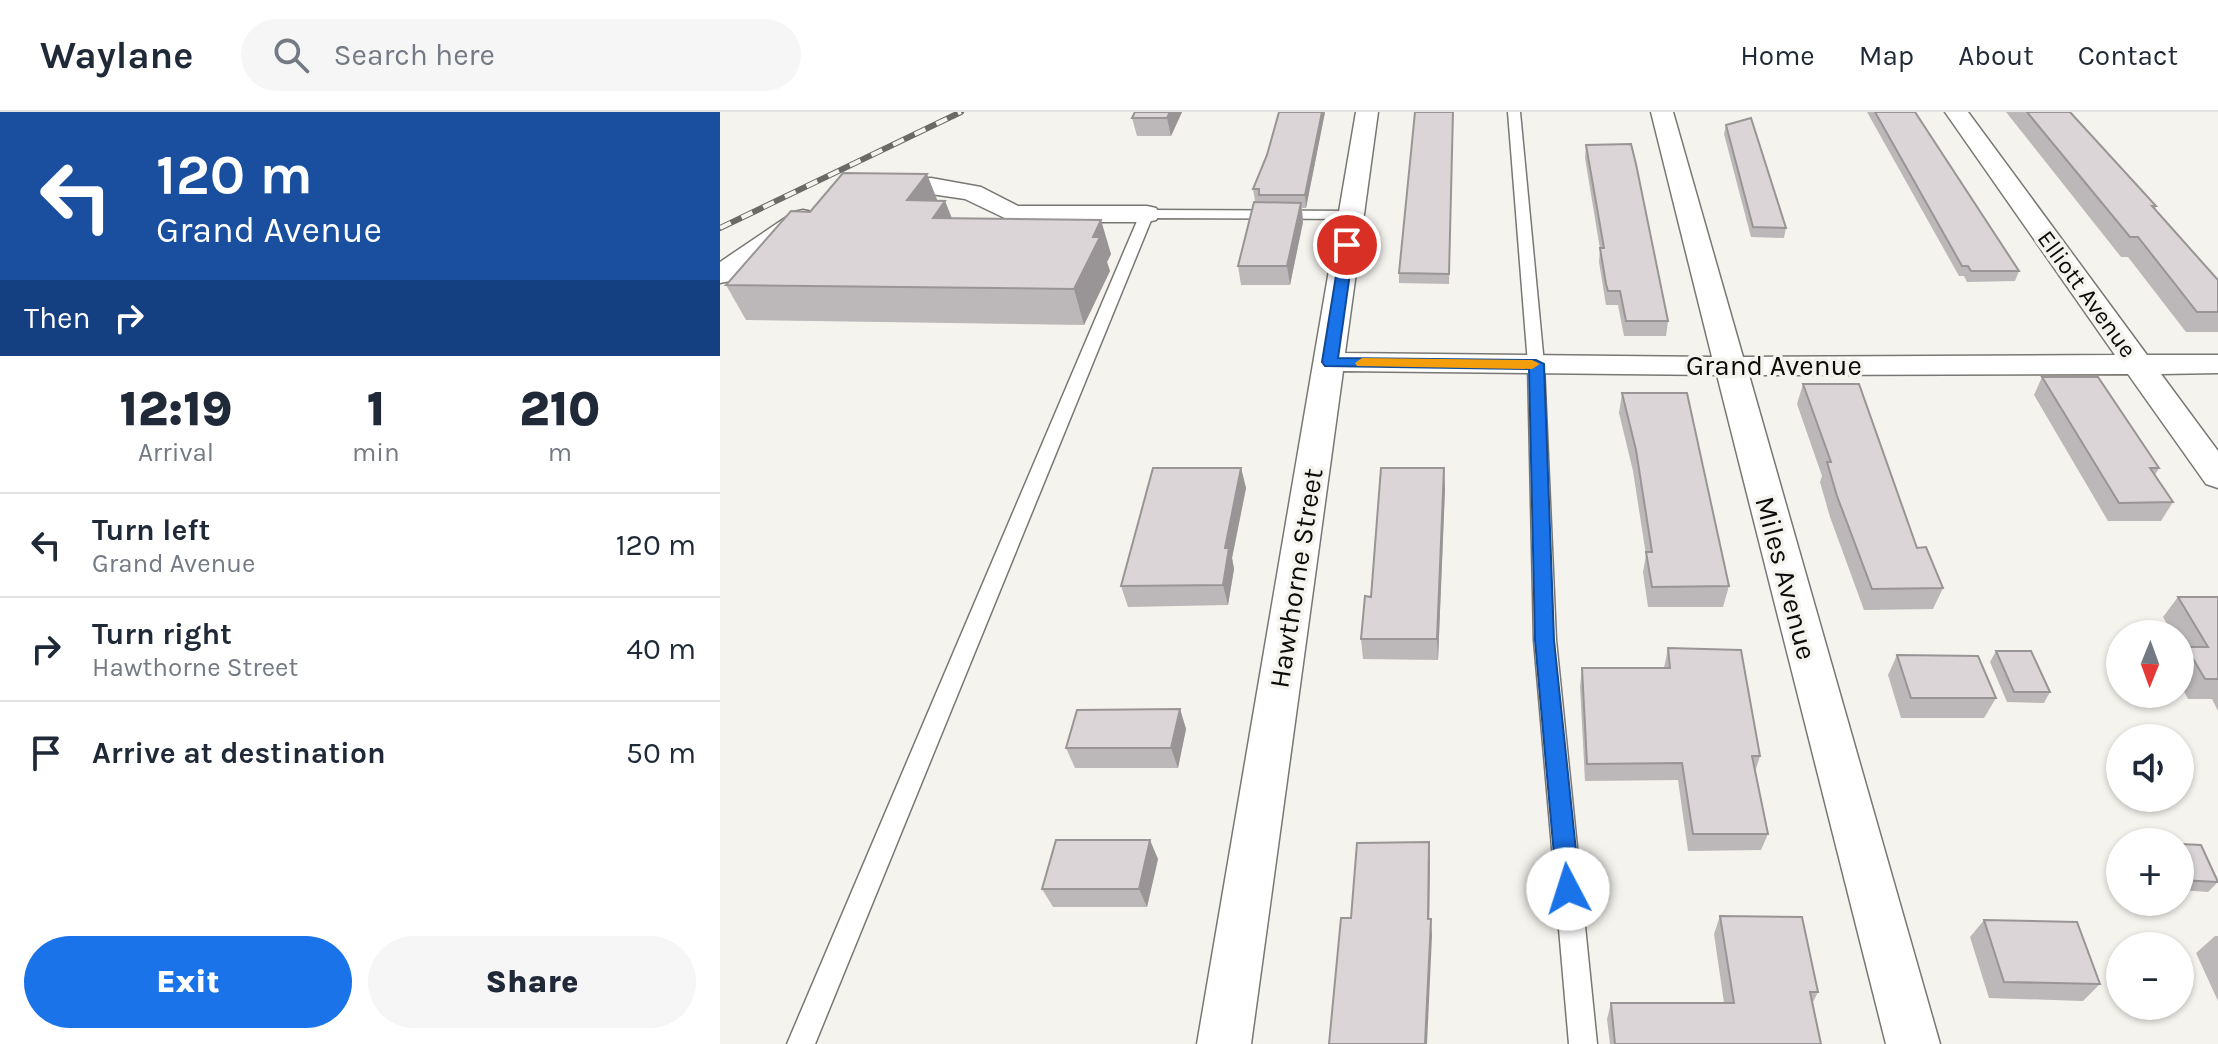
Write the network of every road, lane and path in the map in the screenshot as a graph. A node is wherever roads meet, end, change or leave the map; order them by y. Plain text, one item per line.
1 (1367, 112) edge
2 (1514, 112) edge
3 (1662, 112) edge
4 (1956, 112) edge
5 (854, 191) edge
6 (829, 203) edge
7 (1147, 214) junction
8 (1352, 215) junction
9 (720, 275) edge
10 (1330, 362) junction
11 (1536, 364) junction
12 (2138, 364) junction
13 (2218, 364) edge
14 (1729, 366) junction
15 (2218, 476) edge
16 (801, 1044) edge
17 (1224, 1044) edge
18 (1583, 1044) edge
19 (1913, 1044) edge

1 - 8 street, Hawthorne Street
2 - 11 lane
3 - 14 street, Miles Avenue
4 - 12 street, Elliott Avenue
5 - 7 street
6 - 9 street
7 - 8 lane
7 - 16 lane
8 - 10 street, Hawthorne Street
10 - 11 street, Grand Avenue
10 - 17 street, Hawthorne Street
11 - 14 street, Grand Avenue
11 - 18 lane
12 - 13 street, Grand Avenue
12 - 14 street, Grand Avenue
12 - 15 street, Elliott Avenue
14 - 19 street, Miles Avenue

